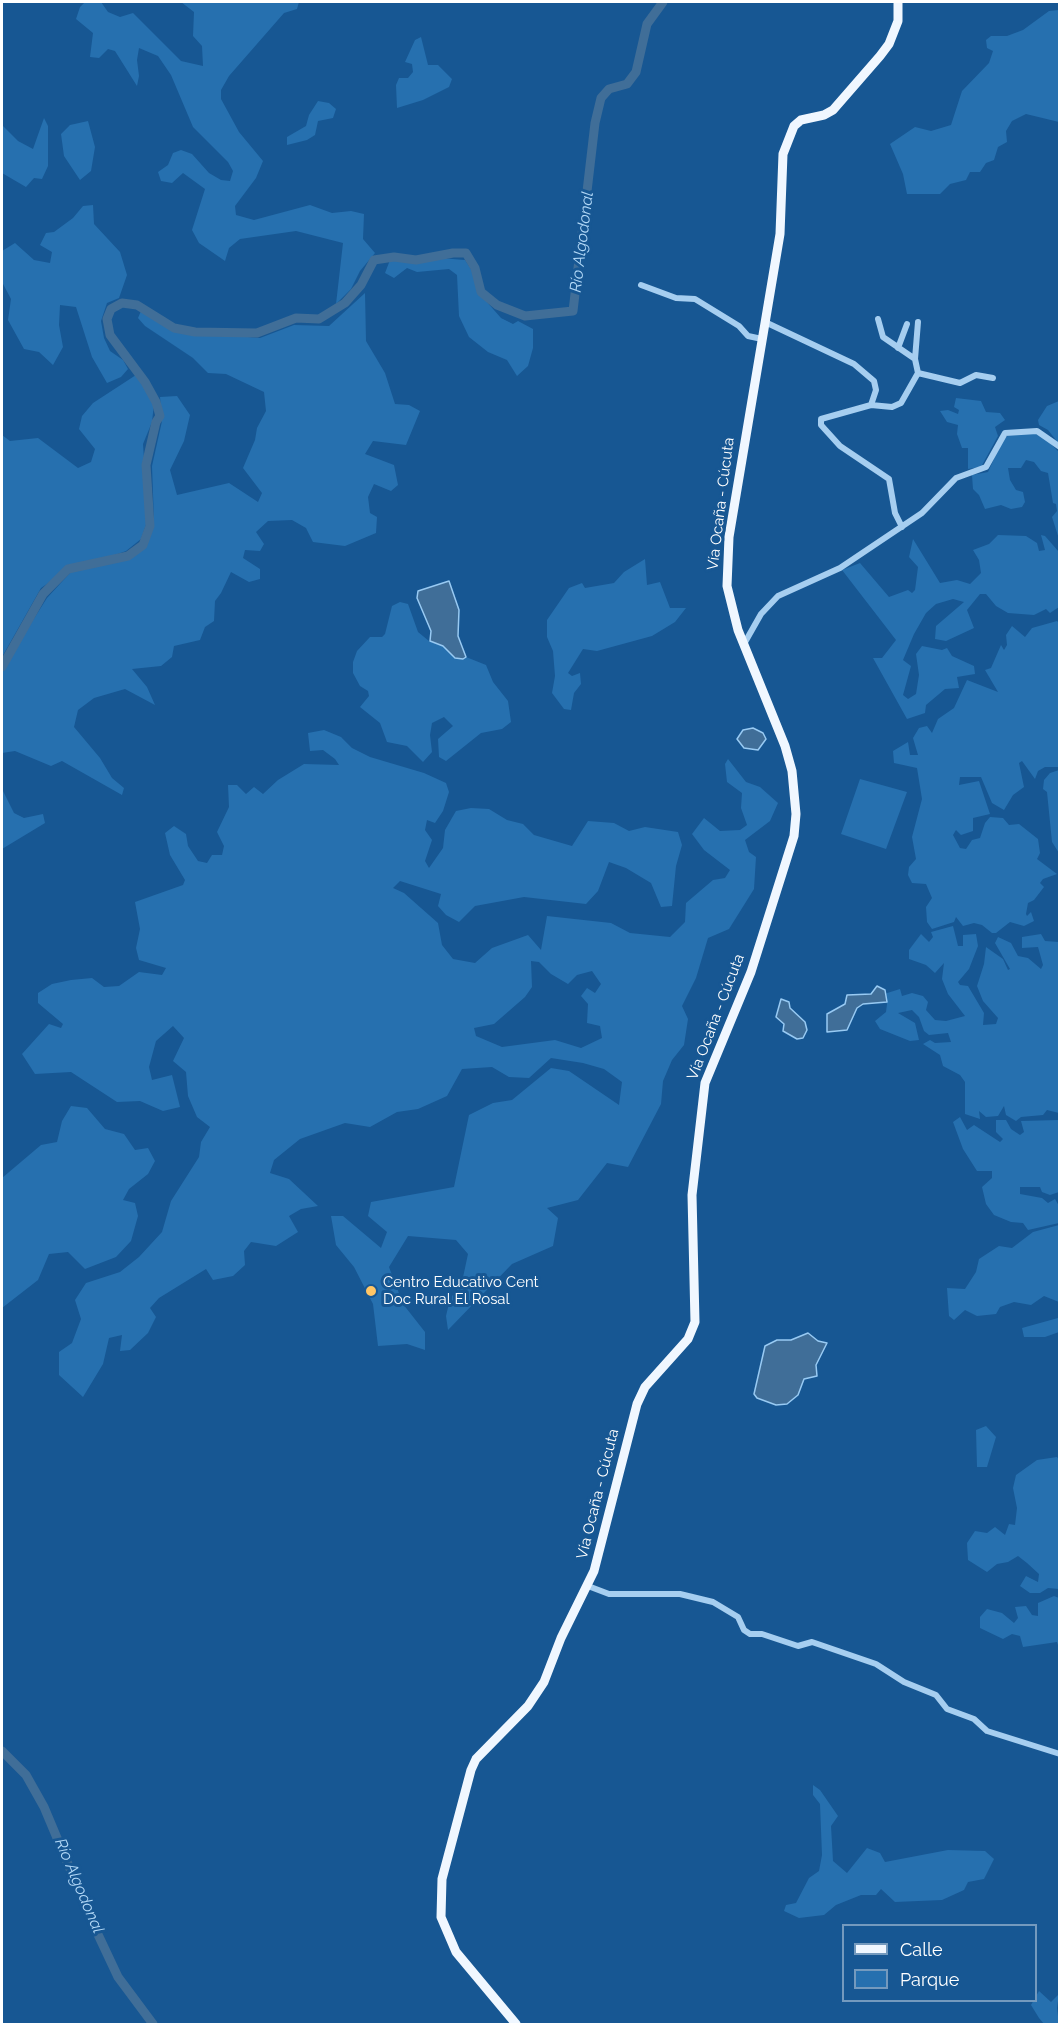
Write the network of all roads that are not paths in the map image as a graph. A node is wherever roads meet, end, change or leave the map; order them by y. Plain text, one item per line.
1 (898, 2) edge
2 (641, 285) dead end
3 (878, 319) dead end
4 (918, 321) dead end
5 (765, 322) junction
6 (907, 324) dead end
7 (762, 339) junction
8 (898, 348) junction
9 (915, 358) junction
10 (918, 373) junction
11 (993, 378) dead end
12 (871, 405) junction
13 (1059, 447) edge
14 (902, 527) junction
15 (744, 644) junction
16 (588, 1586) junction
17 (1059, 1754) edge
18 (516, 2025) edge

1 - 5 main road, Vía Ocaña - Cúcuta
2 - 7 street
3 - 8 street
4 - 9 street
5 - 7 main road, Vía Ocaña - Cúcuta
5 - 12 street
6 - 8 street
7 - 15 main road, Vía Ocaña - Cúcuta
8 - 9 street
9 - 10 street
10 - 11 street
10 - 12 street
12 - 14 street
13 - 14 street
14 - 15 street
15 - 16 main road, Vía Ocaña - Cúcuta
16 - 17 street
16 - 18 main road, Vía Ocaña - Cúcuta

